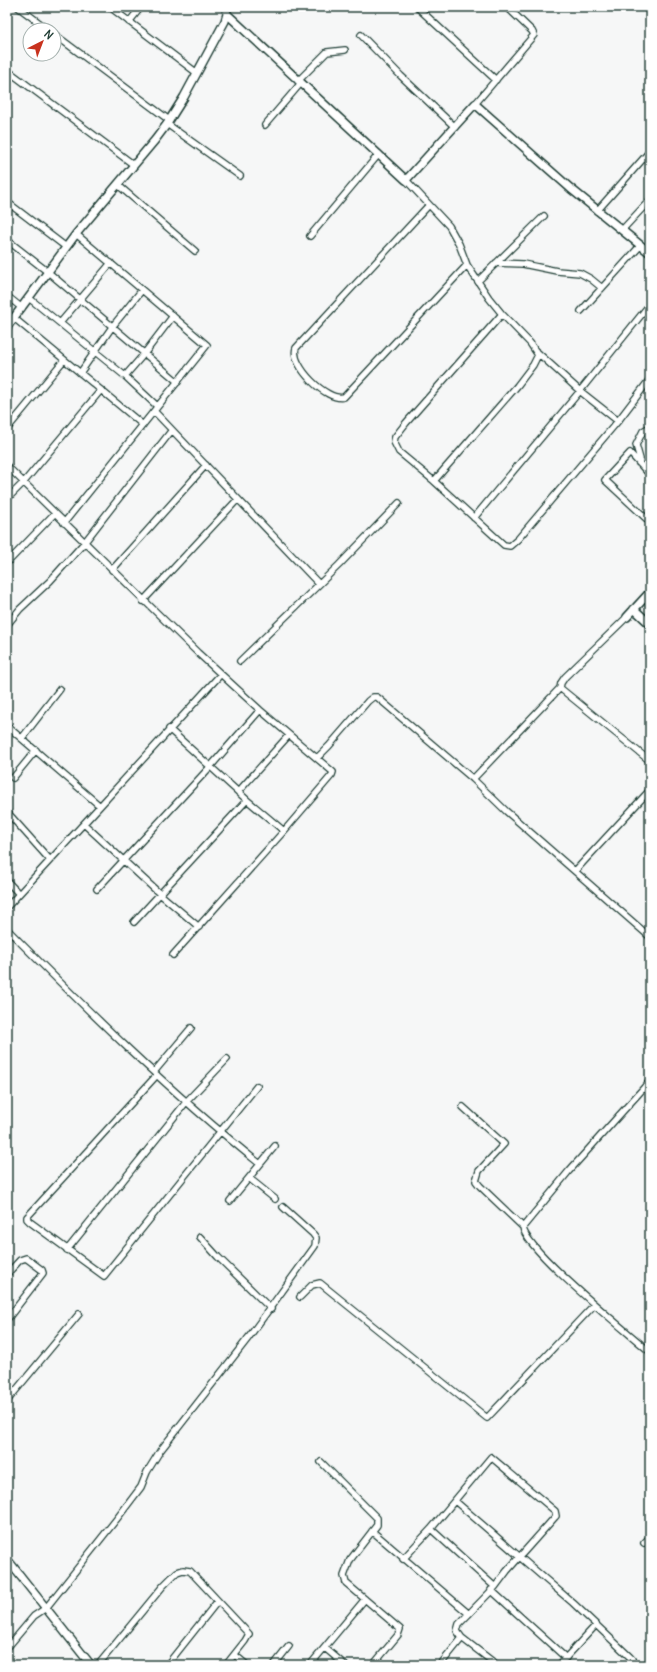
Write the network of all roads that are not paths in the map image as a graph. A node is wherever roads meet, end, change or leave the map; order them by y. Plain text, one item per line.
1 (18, 7) edge
2 (110, 7) edge
3 (141, 7) edge
4 (417, 7) edge
5 (507, 7) edge
6 (226, 10) edge
7 (38, 22) edge
8 (129, 22) junction
9 (361, 36) dead end
10 (62, 40) edge
11 (345, 50) dead end
12 (7, 70) edge
13 (197, 72) junction
14 (496, 80) junction
15 (300, 82) junction
16 (475, 104) junction
17 (168, 122) junction
18 (265, 125) dead end
19 (455, 127) junction
20 (650, 151) edge
21 (379, 154) junction
22 (134, 165) junction
23 (240, 176) dead end
24 (406, 180) junction
25 (118, 185) junction
26 (650, 200) edge
27 (7, 202) edge
28 (429, 205) junction
29 (597, 211) junction
30 (544, 216) dead end
31 (622, 230) junction
32 (76, 234) junction
33 (310, 236) dead end
34 (7, 240) edge
35 (642, 246) junction
36 (66, 247) junction
37 (195, 251) dead end
38 (650, 252) edge
39 (111, 263) junction
40 (496, 263) junction
41 (467, 265) junction
42 (48, 272) junction
43 (478, 281) junction
44 (602, 288) junction
45 (142, 290) junction
46 (7, 296) edge
47 (29, 298) junction
48 (80, 299) junction
49 (650, 304) edge
50 (22, 308) junction
51 (581, 311) dead end
52 (502, 314) junction
53 (173, 316) junction
54 (14, 318) junction
55 (60, 323) junction
56 (7, 327) edge
57 (112, 327) junction
58 (95, 351) junction
59 (537, 352) junction
60 (144, 354) junction
61 (64, 360) junction
62 (80, 373) junction
63 (124, 376) junction
64 (650, 379) edge
65 (178, 382) junction
66 (101, 390) junction
67 (580, 391) junction
68 (156, 408) junction
69 (618, 421) junction
70 (143, 425) junction
71 (650, 427) edge
72 (7, 429) edge
73 (172, 430) junction
74 (639, 463) junction
75 (206, 465) junction
76 (7, 466) edge
77 (650, 475) edge
78 (434, 481) junction
79 (24, 482) junction
80 (7, 499) edge
81 (238, 499) junction
82 (399, 503) dead end
83 (55, 513) junction
84 (474, 518) junction
85 (650, 522) edge
86 (64, 523) junction
87 (84, 543) junction
88 (7, 563) edge
89 (112, 570) junction
90 (319, 584) junction
91 (650, 592) edge
92 (143, 601) junction
93 (634, 609) junction
94 (627, 617) joint
95 (650, 624) edge
96 (7, 625) edge
97 (240, 661) dead end
98 (221, 674) junction
99 (560, 688) junction
100 (60, 689) dead end
101 (260, 710) junction
102 (7, 726) edge
103 (169, 729) junction
104 (288, 735) junction
105 (22, 738) junction
106 (36, 750) junction
107 (318, 757) junction
108 (650, 762) edge
109 (210, 767) junction
110 (13, 778) dead end
111 (473, 779) junction
112 (650, 790) edge
113 (238, 792) junction
114 (247, 800) junction
115 (100, 806) junction
116 (7, 812) edge
117 (84, 824) junction
118 (284, 831) junction
119 (50, 860) junction
120 (123, 860) junction
121 (575, 871) junction
122 (7, 882) edge
123 (97, 889) dead end
124 (19, 894) junction
125 (160, 894) junction
126 (7, 907) edge
127 (134, 922) dead end
128 (198, 927) junction
129 (7, 929) edge
130 (650, 937) edge
131 (172, 955) dead end
132 (191, 1028) dead end
133 (227, 1059) dead end
134 (156, 1074) junction
135 (650, 1081) edge
136 (257, 1086) dead end
137 (187, 1101) junction
138 (463, 1107) dead end
139 (220, 1132) junction
140 (275, 1146) dead end
141 (260, 1164) junction
142 (249, 1178) junction
143 (275, 1199) dead end
144 (230, 1201) dead end
145 (283, 1207) dead end
146 (523, 1227) junction
147 (200, 1237) dead end
148 (66, 1250) junction
149 (7, 1274) edge
150 (300, 1297) dead end
151 (594, 1305) junction
152 (270, 1309) junction
153 (79, 1314) dead end
154 (9, 1317) dead end
155 (649, 1349) edge
156 (7, 1401) edge
157 (321, 1462) dead end
158 (455, 1501) junction
159 (431, 1530) junction
160 (372, 1531) junction
161 (650, 1537) edge
162 (644, 1543) dead end
163 (520, 1557) junction
164 (403, 1558) junction
165 (7, 1560) edge
166 (493, 1588) junction
167 (365, 1599) junction
168 (217, 1602) junction
169 (46, 1608) junction
170 (469, 1614) junction
171 (596, 1625) junction
172 (462, 1638) junction
173 (290, 1646) dead end
174 (7, 1648) edge
175 (325, 1648) junction
176 (235, 1655) junction
177 (566, 1658) junction
178 (91, 1665) edge
179 (98, 1665) edge
180 (166, 1665) edge
181 (226, 1665) edge
182 (247, 1665) edge
183 (274, 1665) edge
184 (310, 1665) edge
185 (345, 1665) edge
186 (373, 1665) edge
187 (440, 1665) edge
188 (497, 1665) edge
189 (559, 1665) edge
190 (632, 1665) edge

1 - 7 street
2 - 8 street
3 - 8 street
4 - 14 street
5 - 14 street
6 - 13 street
6 - 15 street
8 - 13 street
9 - 19 street
10 - 17 street
11 - 15 street
12 - 22 street
13 - 17 street
14 - 16 street
15 - 18 street
15 - 21 street
16 - 19 street
16 - 29 street
17 - 22 street
17 - 23 street
19 - 24 street
20 - 29 street
21 - 24 street
21 - 33 street
22 - 25 street
24 - 28 street
25 - 32 street
25 - 37 street
26 - 31 street
27 - 36 street
28 - 41 street
28 - 41 street
29 - 31 street
30 - 40 street
31 - 35 street
32 - 36 street
32 - 39 street
34 - 42 street
35 - 38 street
35 - 44 street
36 - 42 street
39 - 45 street
39 - 48 street
40 - 43 street
40 - 44 street
41 - 43 street
42 - 47 street
42 - 48 street
43 - 52 street
44 - 51 street
45 - 53 street
45 - 57 street
46 - 50 street
47 - 50 street
47 - 55 street
48 - 55 street
48 - 57 street
49 - 67 street
50 - 54 street
52 - 59 street
52 - 78 street
53 - 60 street
53 - 65 street
54 - 56 street
54 - 61 street
55 - 58 street
57 - 58 street
57 - 60 street
58 - 62 street
58 - 63 street
59 - 67 street
59 - 78 street
60 - 63 street
60 - 65 street
61 - 62 street
61 - 72 street
62 - 66 street
63 - 68 street
64 - 69 street
65 - 68 street
66 - 70 street
66 - 79 street
67 - 69 street
67 - 84 street
68 - 70 street
68 - 73 street
69 - 84 street
70 - 86 street
71 - 74 street
73 - 75 street
73 - 87 street
74 - 77 street
74 - 85 street
75 - 81 street
75 - 89 street
76 - 79 street
78 - 84 street
79 - 80 street
79 - 83 street
81 - 90 street
81 - 92 street
82 - 90 street
83 - 86 street
83 - 88 street
86 - 87 street
87 - 89 street
87 - 96 street
89 - 92 street
90 - 97 street
91 - 93 street
92 - 98 street
93 - 94 street
93 - 95 street
94 - 99 street
98 - 101 street
98 - 103 street
99 - 108 street
99 - 111 street
100 - 105 street
101 - 104 street
101 - 109 street
102 - 105 street
103 - 109 street
103 - 115 street
104 - 107 street
104 - 113 street
105 - 106 street
106 - 110 street
106 - 115 street
107 - 111 street
107 - 118 street
109 - 113 street
109 - 120 street
111 - 121 street
112 - 121 street
113 - 114 street
114 - 118 street
114 - 125 street
115 - 117 street
116 - 119 street
117 - 119 street
117 - 120 street
118 - 128 street
119 - 124 street
120 - 123 street
120 - 125 street
121 - 130 street
122 - 124 street
124 - 126 street
125 - 127 street
125 - 128 street
128 - 131 street
129 - 134 street
132 - 134 street
133 - 137 street
134 - 137 street
134 - 148 street
135 - 146 street
136 - 139 street
137 - 139 street
137 - 148 street
138 - 146 street
139 - 141 street
139 - 148 street
140 - 141 street
141 - 142 street
142 - 143 street
142 - 144 street
145 - 152 street
146 - 151 street
147 - 152 street
149 - 154 street
150 - 151 street
151 - 155 street
152 - 169 street
153 - 156 street
157 - 160 street
158 - 159 street
158 - 163 street
158 - 163 street
159 - 164 street
159 - 166 street
160 - 164 street
160 - 167 street
161 - 162 street
163 - 166 street
163 - 171 street
164 - 170 street
165 - 169 street
166 - 170 street
166 - 177 street
167 - 175 street
167 - 186 street
168 - 176 street
168 - 179 street
168 - 180 street
169 - 174 street
169 - 178 street
170 - 172 street
171 - 177 street
171 - 190 street
172 - 187 street
172 - 188 street
173 - 183 street
175 - 184 street
175 - 185 street
176 - 181 street
176 - 182 street
177 - 189 street

